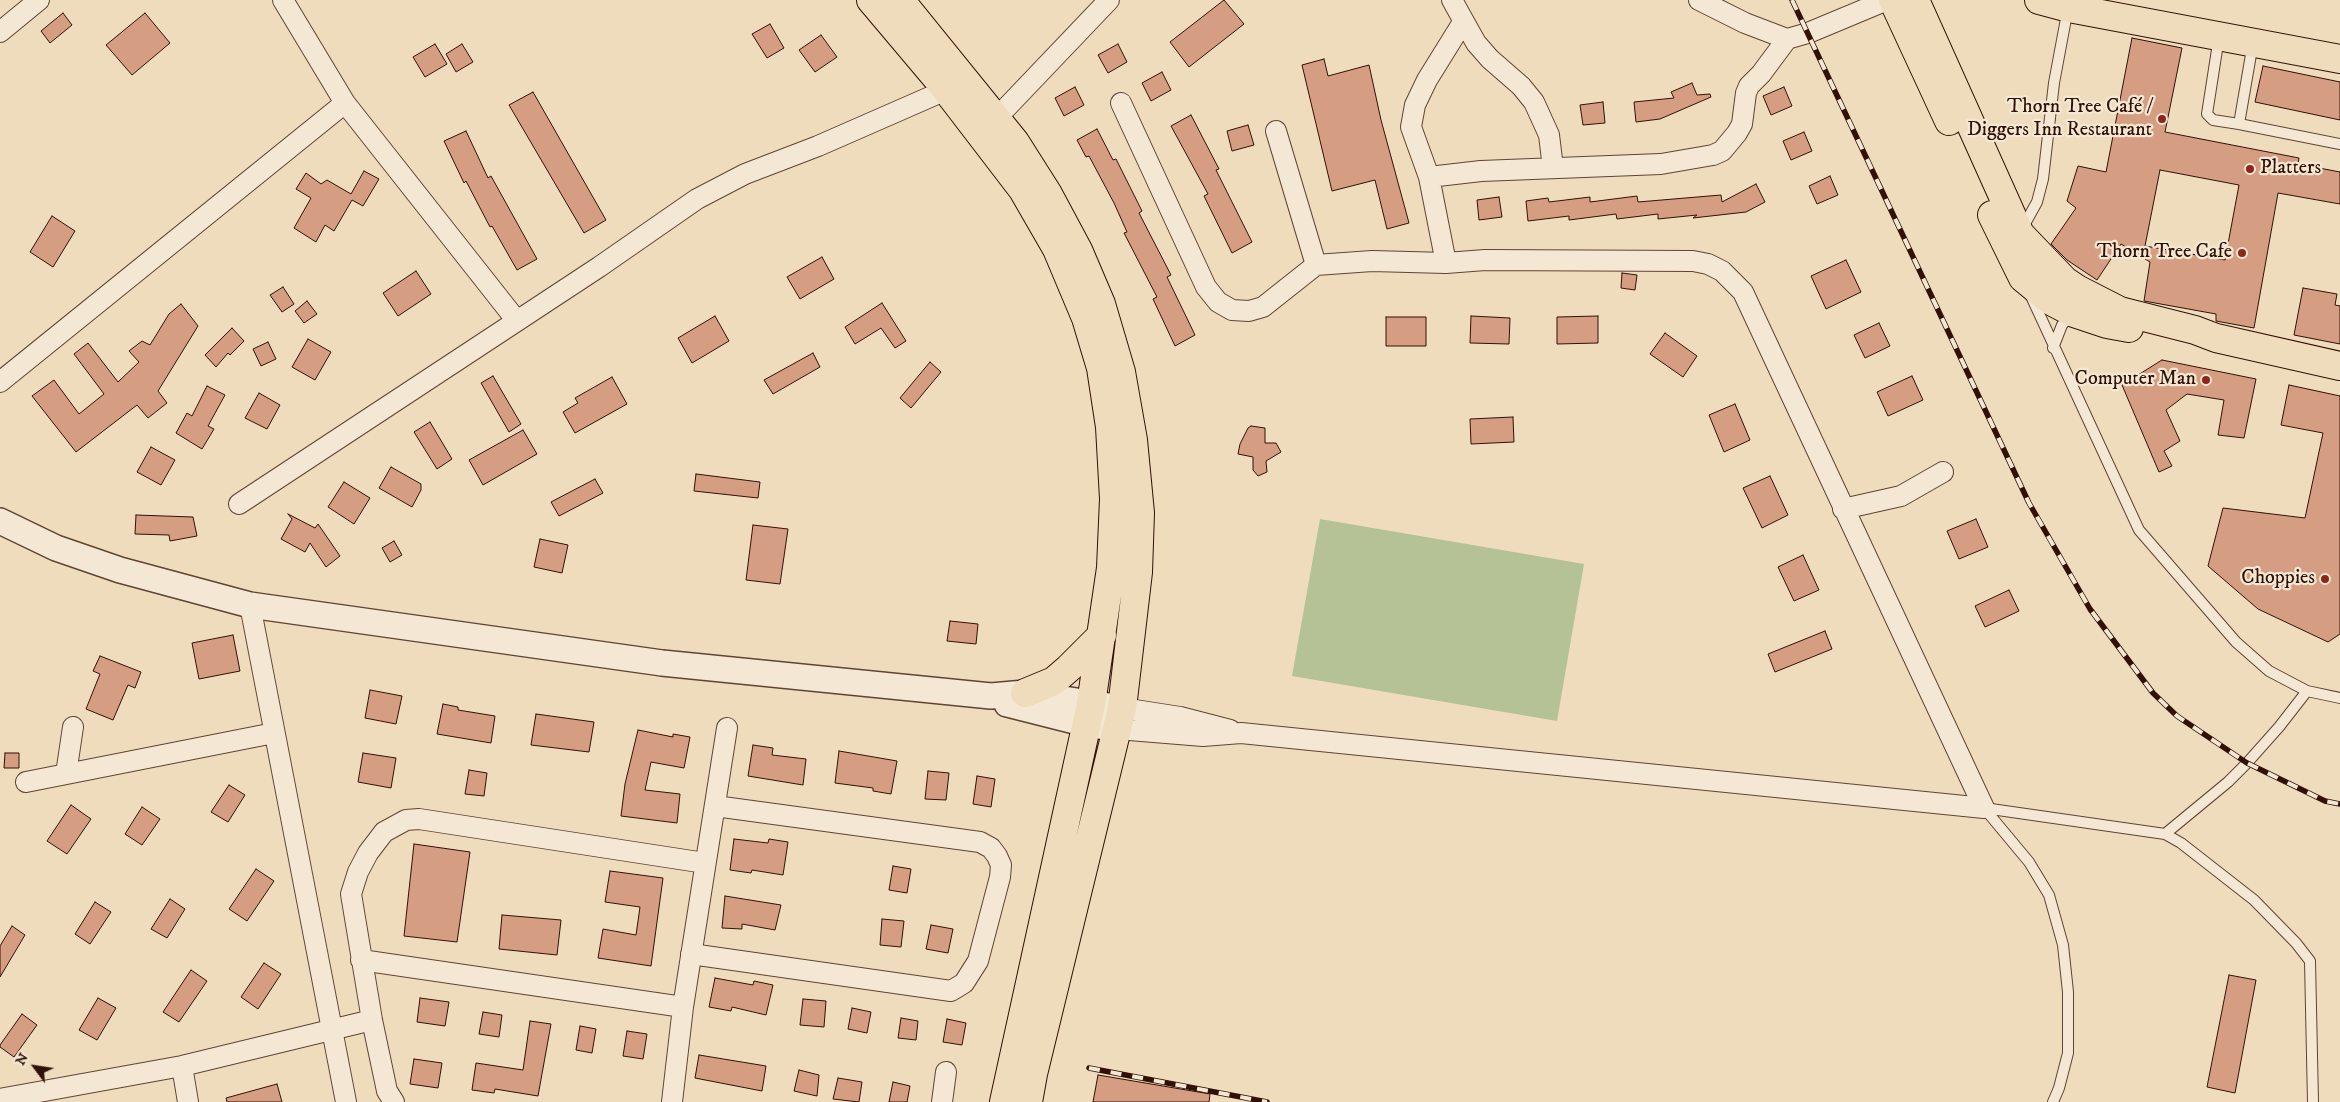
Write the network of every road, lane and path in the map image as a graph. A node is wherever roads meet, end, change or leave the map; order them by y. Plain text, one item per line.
1 (39, 0) edge
2 (282, 0) edge
3 (871, 0) edge
4 (900, 0) edge
5 (1109, 0) edge
6 (1452, 0) edge
7 (1698, 0) edge
8 (1887, 0) edge
9 (1894, 0) edge
10 (1915, 0) edge
11 (2039, 0) edge
12 (2069, 4) edge
13 (1463, 22) junction
14 (0, 32) edge
15 (2220, 36) junction
16 (1787, 39) junction
17 (2253, 43) junction
18 (2340, 60) edge
19 (946, 90) junction
20 (345, 103) junction
21 (1121, 103) dead end
22 (2239, 124) junction
23 (989, 126) junction
24 (1276, 131) dead end
25 (2340, 144) edge
26 (1554, 168) junction
27 (1429, 177) junction
28 (2012, 238) junction
29 (1446, 263) junction
30 (1316, 266) junction
31 (2023, 278) junction
32 (2074, 313) junction
33 (517, 321) junction
34 (2216, 338) junction
35 (2053, 348) junction
36 (2340, 366) edge
37 (0, 382) edge
38 (1943, 472) dead end
39 (240, 504) dead end
40 (1843, 509) junction
41 (0, 521) edge
42 (250, 605) junction
43 (1102, 635) junction
44 (2307, 691) junction
45 (1025, 693) junction
46 (991, 696) junction
47 (2340, 698) edge
48 (1088, 714) junction
49 (1120, 719) junction
50 (73, 727) dead end
51 (727, 728) dead end
52 (274, 733) junction
53 (66, 774) junction
54 (26, 782) dead end
55 (714, 806) junction
56 (1984, 808) junction
57 (2165, 834) junction
58 (705, 863) junction
59 (691, 954) junction
60 (361, 960) junction
61 (683, 1007) junction
62 (372, 1020) junction
63 (331, 1028) junction
64 (182, 1066) junction
65 (946, 1072) dead end
66 (0, 1099) edge
67 (188, 1102) edge
68 (346, 1102) edge
69 (394, 1102) edge
70 (672, 1102) edge
71 (942, 1102) edge
72 (1004, 1102) edge
73 (1028, 1102) edge
74 (2053, 1102) edge
75 (2314, 1102) edge

1 - 14 street
2 - 20 street
3 - 19 main road
4 - 23 main road
5 - 23 street
6 - 13 street
7 - 16 street
8 - 16 street
9 - 28 main road
10 - 28 main road
11 - 12 main road
12 - 15 main road
12 - 28 lane
13 - 26 street
13 - 27 street
15 - 17 main road
15 - 22 lane
16 - 26 street
17 - 18 main road
17 - 22 lane
19 - 23 main road
19 - 33 street
20 - 33 street
20 - 37 street
21 - 30 street
22 - 25 lane
23 - 43 main road
23 - 49 main road
24 - 30 street
26 - 27 street
27 - 29 street
28 - 31 main road
28 - 34 main road
29 - 30 street
29 - 40 street
31 - 32 main road
31 - 35 lane
32 - 34 main road
32 - 35 lane
33 - 39 street
34 - 36 main road
35 - 44 lane
38 - 40 street
40 - 56 street
41 - 42 street
42 - 46 street
42 - 52 street
43 - 45 main road
43 - 48 main road
44 - 47 lane
44 - 57 lane
45 - 46 street
45 - 48 street
46 - 48 street
48 - 49 street
48 - 72 main road
49 - 56 street
49 - 73 main road
50 - 53 street
51 - 55 street
52 - 53 street
52 - 63 street
53 - 54 street
55 - 58 street
55 - 59 street
56 - 57 lane
56 - 74 lane
57 - 75 lane
58 - 59 street
58 - 60 street
59 - 61 street
60 - 61 street
60 - 62 street
61 - 70 street
62 - 63 street
62 - 69 street
63 - 64 street
63 - 68 street
64 - 66 street
64 - 67 street
65 - 71 street

